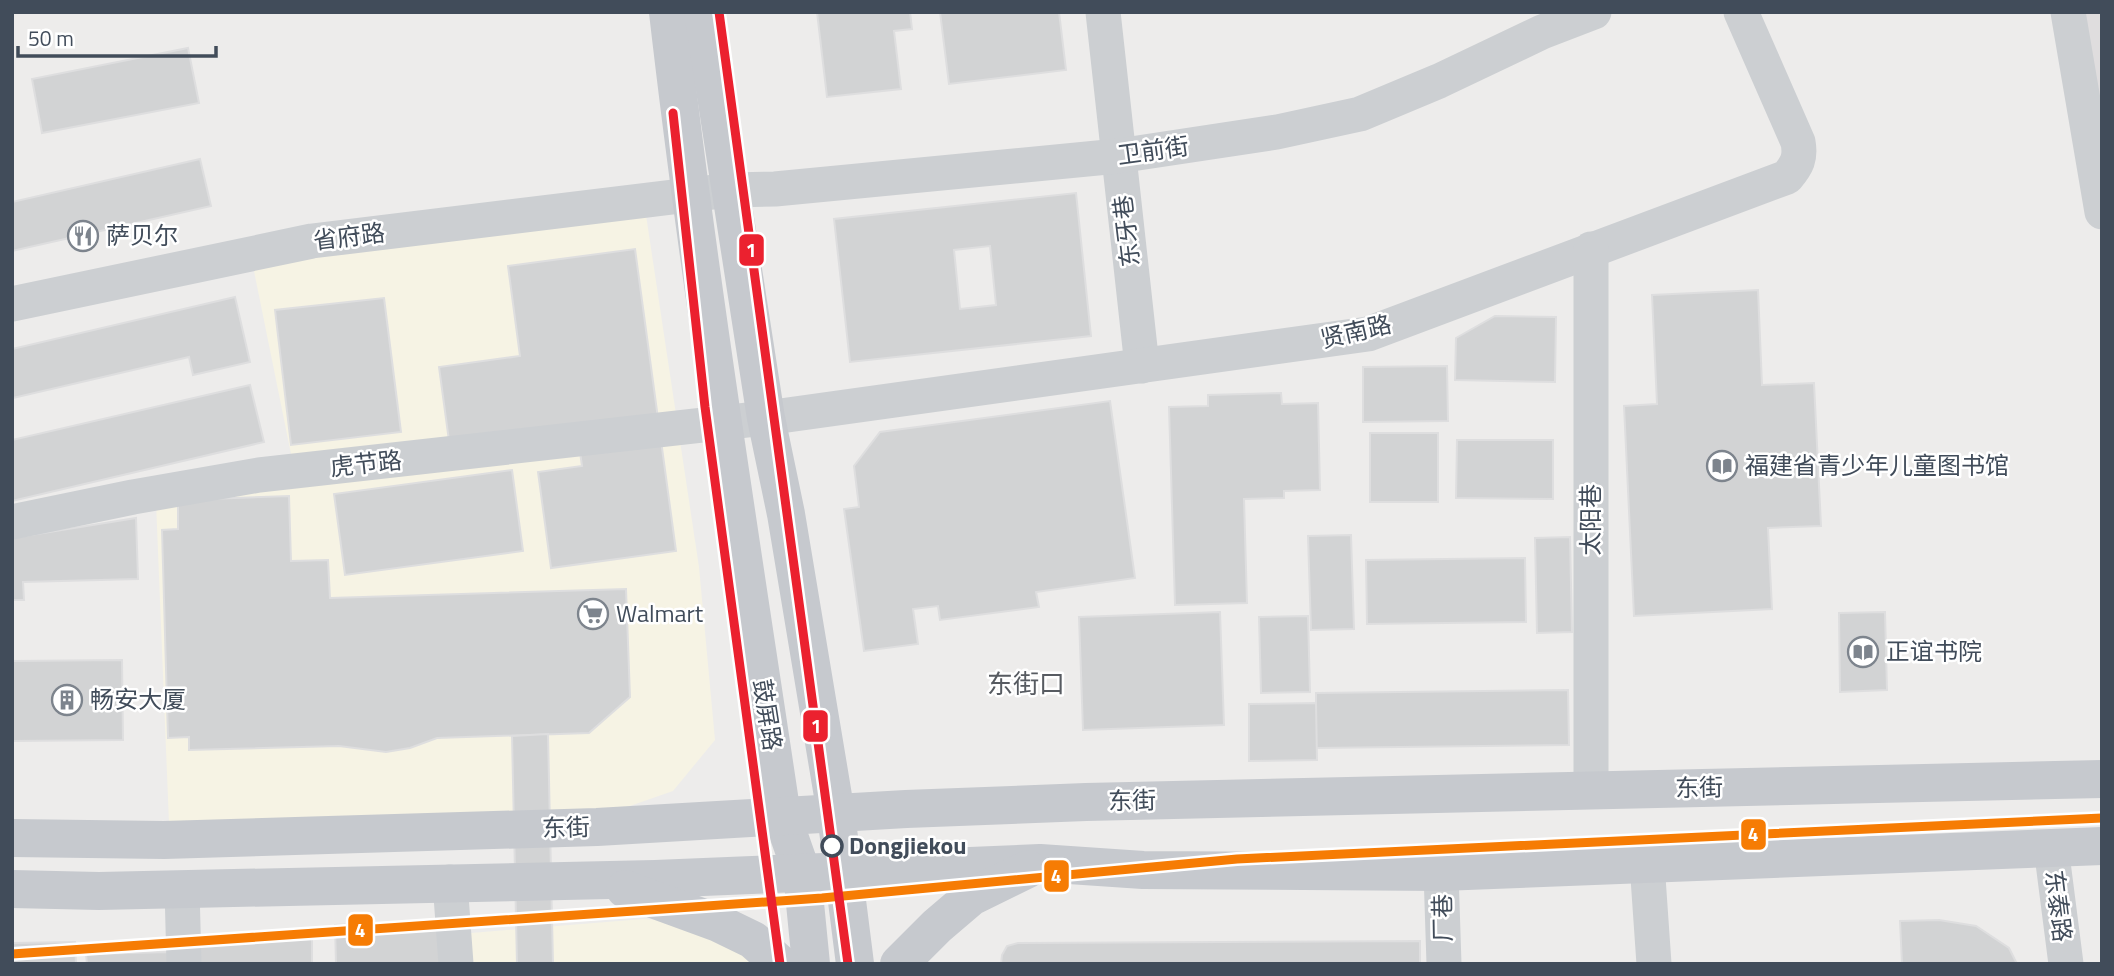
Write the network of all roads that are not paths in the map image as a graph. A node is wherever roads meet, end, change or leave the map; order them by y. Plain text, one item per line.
1 (668, 12) edge
2 (704, 12) edge
3 (1103, 12) edge
4 (1594, 12) edge
5 (1741, 12) edge
6 (2068, 12) edge
7 (1541, 22) edge
8 (2088, 52) edge
9 (1118, 156) junction
10 (730, 190) junction
11 (689, 196) junction
12 (2102, 212) edge
13 (1591, 249) junction
14 (12, 304) edge
15 (1142, 366) junction
16 (766, 418) junction
17 (723, 422) junction
18 (12, 522) edge
19 (2102, 779) edge
20 (1591, 790) junction
21 (836, 814) junction
22 (782, 816) junction
23 (12, 838) edge
24 (2102, 845) edge
25 (2051, 848) junction
26 (1040, 863) junction
27 (1647, 863) junction
28 (845, 872) junction
29 (1441, 872) junction
30 (802, 873) junction
31 (596, 879) junction
32 (450, 882) junction
33 (12, 889) edge
34 (182, 889) junction
35 (184, 964) edge
36 (456, 964) edge
37 (780, 964) edge
38 (811, 964) edge
39 (855, 964) edge
40 (898, 964) edge
41 (1444, 964) edge
42 (1654, 964) edge
43 (2066, 964) edge

1 - 11 main road, 鼓屏路
2 - 10 main road
3 - 9 street, 东牙巷
4 - 7 street, 卫前街
5 - 13 street, 贤南路
6 - 8 street
7 - 9 street, 卫前街
8 - 12 street
9 - 10 street, 卫前街
9 - 15 street, 东牙巷
10 - 11 street, 卫前街
10 - 16 main road
11 - 14 street, 省府路
11 - 17 main road, 鼓屏路
13 - 15 street, 贤南路
13 - 20 street, 太阳巷
15 - 16 street, 贤南路
16 - 17 street, 贤南路
16 - 21 main road
17 - 18 street, 虎节路
17 - 22 main road, 鼓屏路
19 - 20 main road, 东街
20 - 21 main road, 东街
21 - 22 main road, 东街
21 - 28 main road
22 - 23 main road, 东街
22 - 30 main road, 鼓屏路
24 - 25 main road
25 - 27 main road
25 - 43 street, 东泰路
26 - 28 main road
26 - 29 main road
26 - 40 main road
27 - 29 main road
27 - 42 street
28 - 30 main road
28 - 39 main road
29 - 41 street, 厂巷
30 - 31 main road
30 - 38 main road, 鼓屏路
31 - 32 main road
31 - 37 main road
32 - 34 main road
32 - 36 street
33 - 34 main road
34 - 35 street

